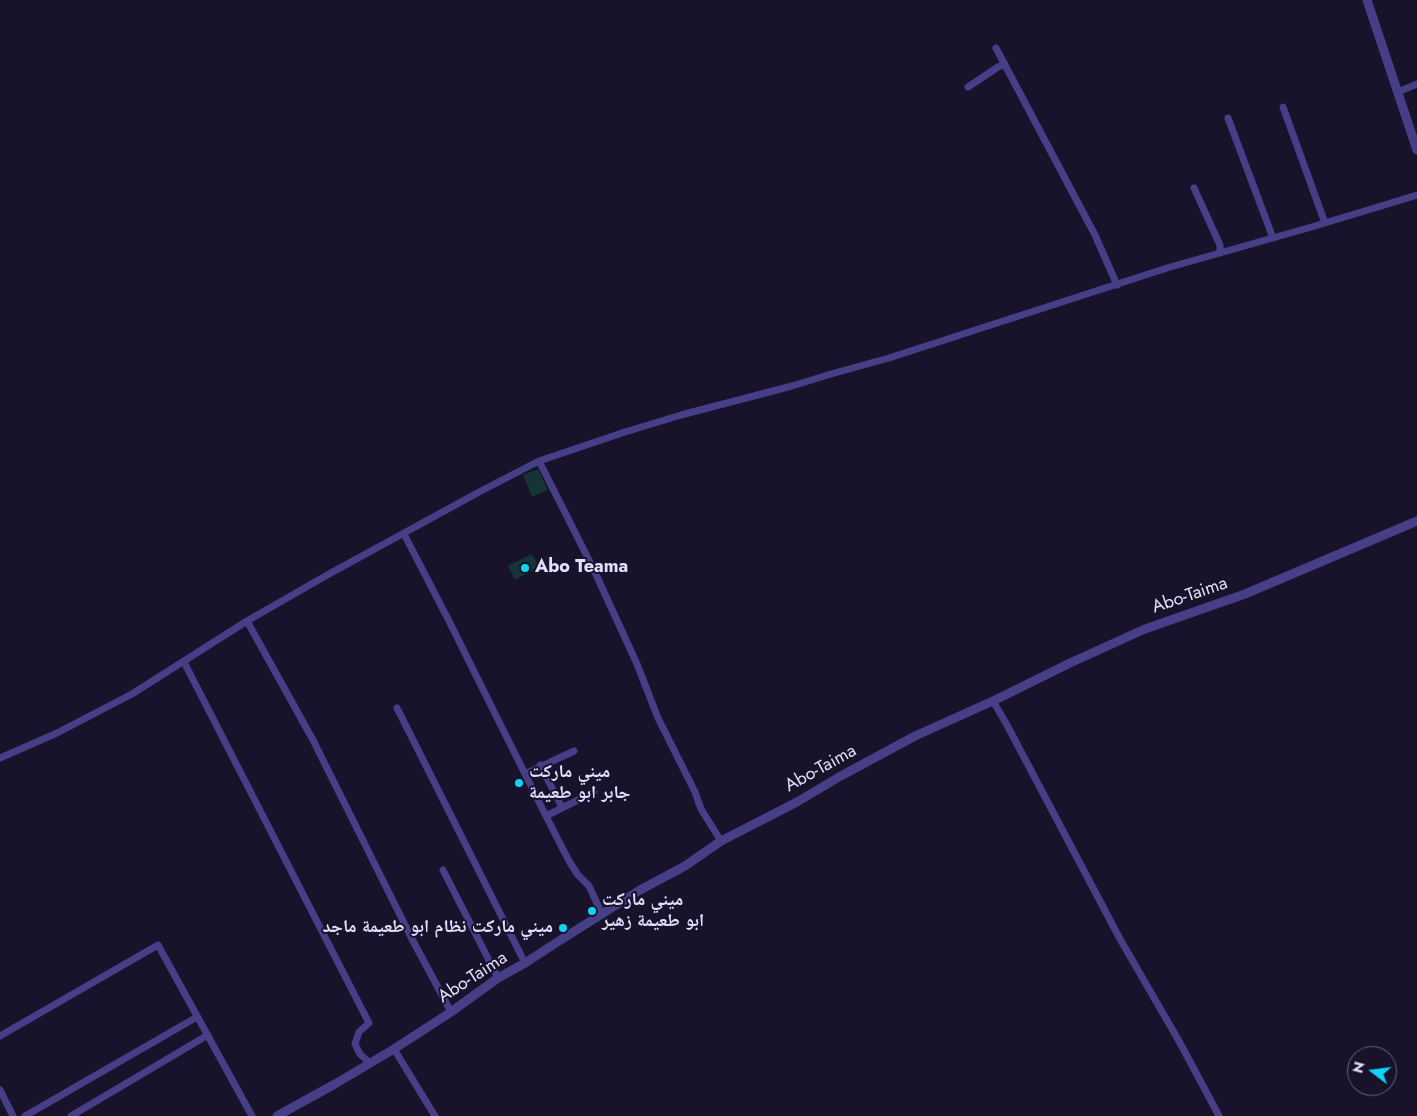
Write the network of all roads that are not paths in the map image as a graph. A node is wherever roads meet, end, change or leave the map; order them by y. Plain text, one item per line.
1 (1367, 0) edge
2 (996, 48) dead end
3 (1005, 64) junction
4 (1417, 84) edge
5 (968, 87) dead end
6 (1398, 92) junction
7 (1283, 107) dead end
8 (1228, 118) dead end
9 (1417, 150) edge
10 (1194, 188) dead end
11 (1417, 195) edge
12 (1326, 223) junction
13 (1274, 238) junction
14 (1220, 253) junction
15 (1117, 285) junction
16 (539, 461) junction
17 (1417, 521) edge
18 (404, 534) junction
19 (247, 621) junction
20 (184, 662) junction
21 (992, 701) junction
22 (397, 708) dead end
23 (574, 751) dead end
24 (0, 758) edge
25 (540, 766) junction
26 (525, 774) junction
27 (594, 792) dead end
28 (562, 807) junction
29 (546, 816) junction
30 (721, 841) junction
31 (443, 870) dead end
32 (602, 914) junction
33 (526, 963) junction
34 (498, 978) junction
35 (450, 1012) junction
36 (197, 1017) junction
37 (208, 1035) junction
38 (0, 1036) edge
39 (394, 1049) junction
40 (370, 1063) junction
41 (0, 1090) edge
42 (13, 1116) edge
43 (25, 1116) edge
44 (71, 1116) edge
45 (252, 1116) edge
46 (277, 1116) edge
47 (435, 1116) edge
48 (1219, 1116) edge

1 - 6 street
2 - 3 street
3 - 5 street
3 - 15 street
4 - 6 street
6 - 9 street
7 - 12 street
8 - 13 street
10 - 14 street
11 - 12 street
12 - 13 street
13 - 14 street
14 - 15 street
15 - 16 street
16 - 18 street
16 - 30 street
17 - 21 street, Abo-Taima
18 - 19 street
18 - 26 street
19 - 20 street
19 - 35 street
20 - 24 street
20 - 40 street
21 - 30 street, Abo-Taima
21 - 48 street
22 - 33 street
23 - 25 street
25 - 26 street
25 - 28 street
26 - 29 street
27 - 28 street
28 - 29 street
29 - 32 street
30 - 32 street, Abo-Taima
31 - 34 street
32 - 33 street, Abo-Taima
33 - 34 street, Abo-Taima
34 - 35 street, Abo-Taima
35 - 39 street, Abo-Taima
36 - 37 street
36 - 38 street
36 - 43 street
37 - 44 street
37 - 45 street
39 - 40 street, Abo-Taima
39 - 47 street
40 - 46 street, Abo-Taima
41 - 42 street

